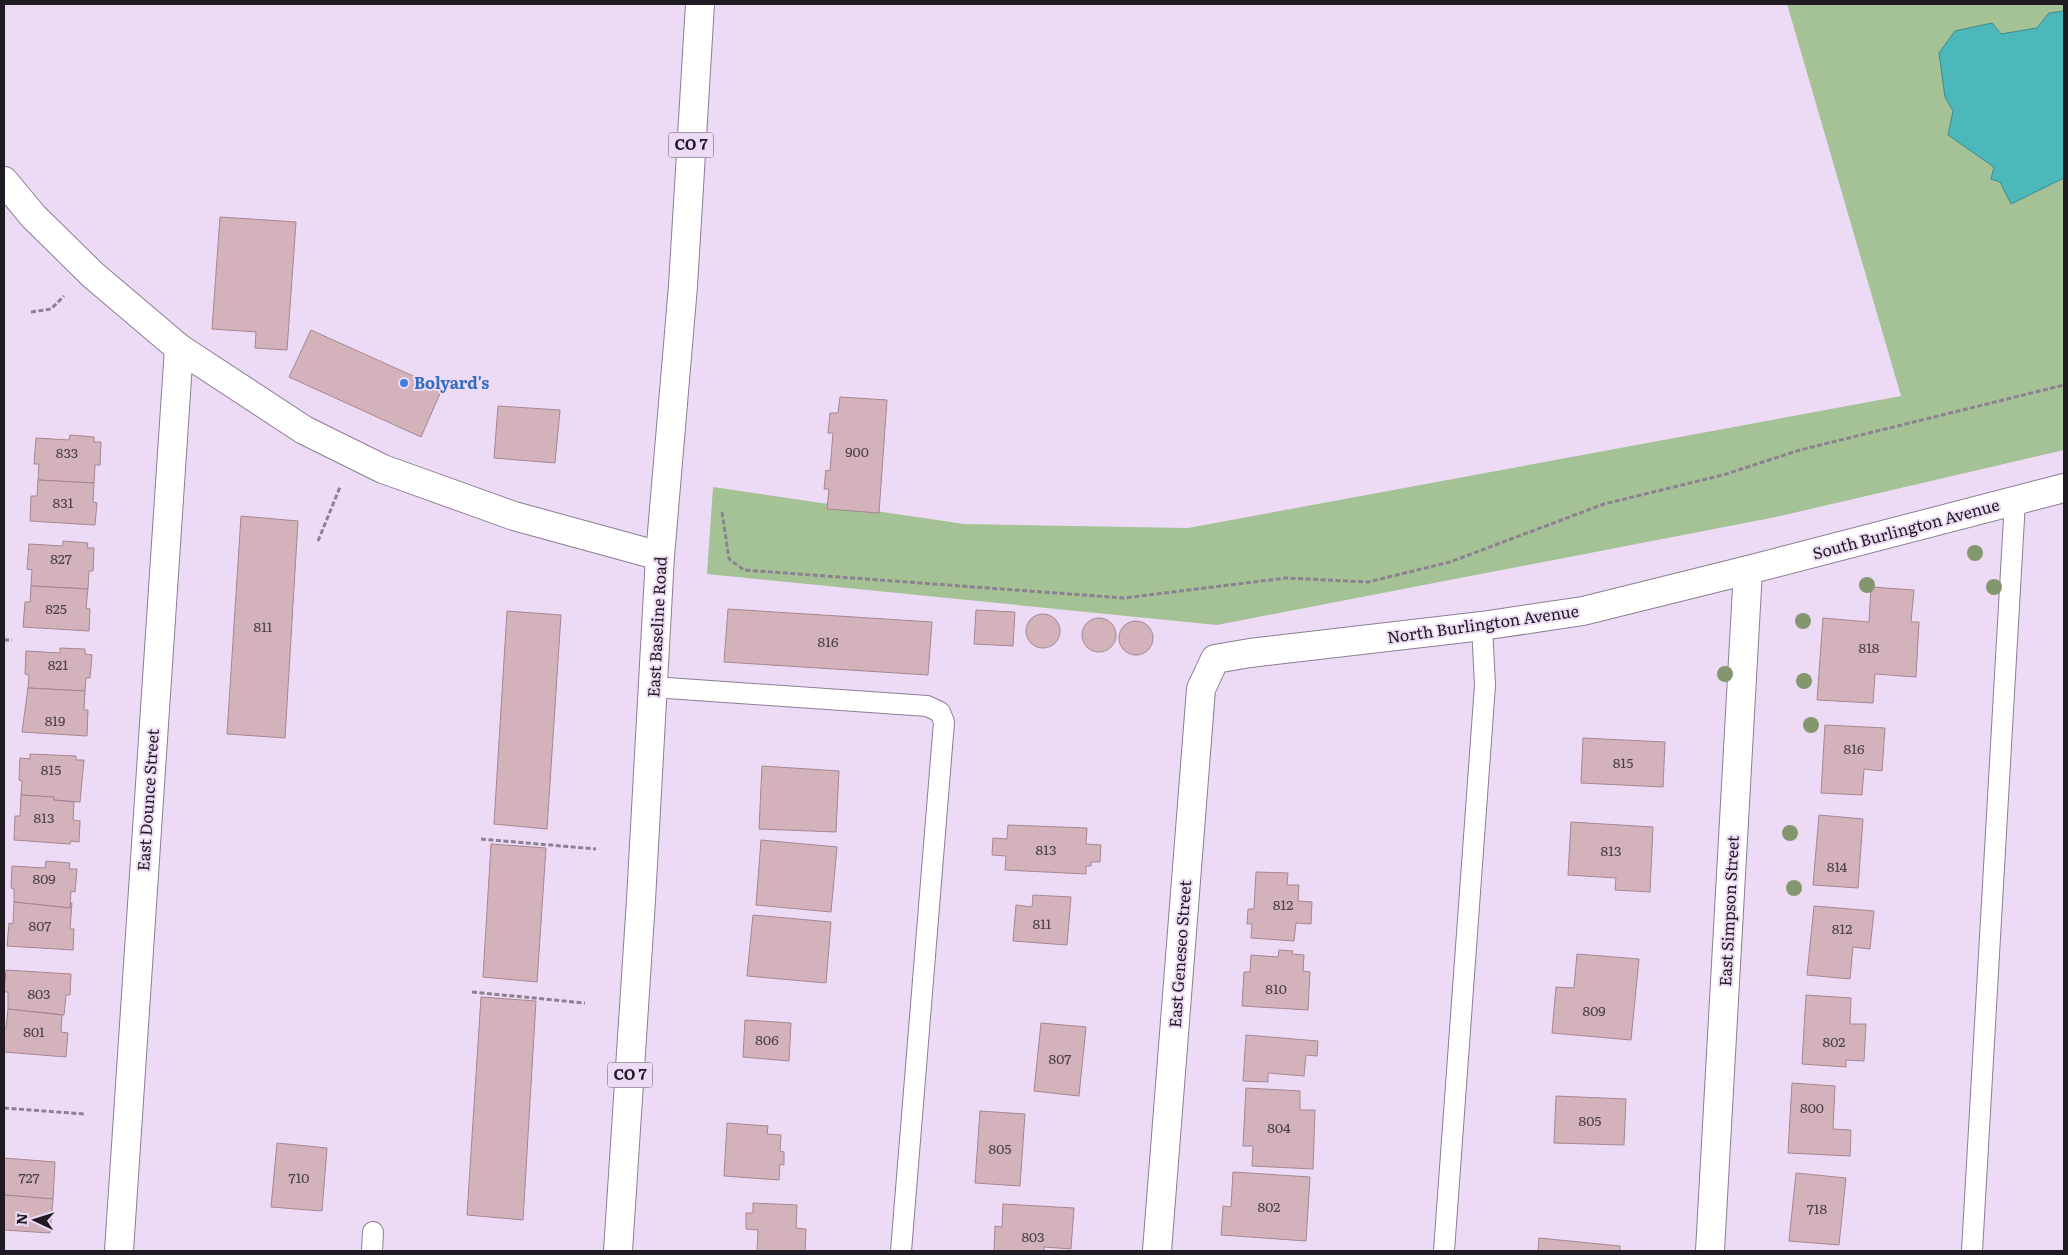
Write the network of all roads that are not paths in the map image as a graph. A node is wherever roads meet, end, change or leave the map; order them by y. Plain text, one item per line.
1 (700, 4) edge
2 (4, 181) edge
3 (179, 348) junction
4 (2064, 488) edge
5 (2015, 501) junction
6 (660, 556) junction
7 (1748, 570) junction
8 (1482, 626) junction
9 (1215, 660) joint
10 (653, 686) junction
11 (119, 1251) edge
12 (618, 1251) edge
13 (901, 1251) edge
14 (1157, 1251) edge
15 (1444, 1251) edge
16 (1710, 1251) edge
17 (1972, 1251) edge

1 - 6 street, East Baseline Road / CO 7
2 - 3 street
3 - 6 street
3 - 11 street, East Dounce Street
4 - 5 street, South Burlington Avenue
5 - 7 street, South Burlington Avenue
5 - 17 lane
6 - 10 street, East Baseline Road / CO 7
7 - 8 street, North Burlington Avenue
7 - 16 street, East Simpson Street
8 - 9 street, North Burlington Avenue
8 - 15 lane
9 - 14 street, East Geneseo Street
10 - 12 street, East Baseline Road / CO 7
10 - 13 lane

